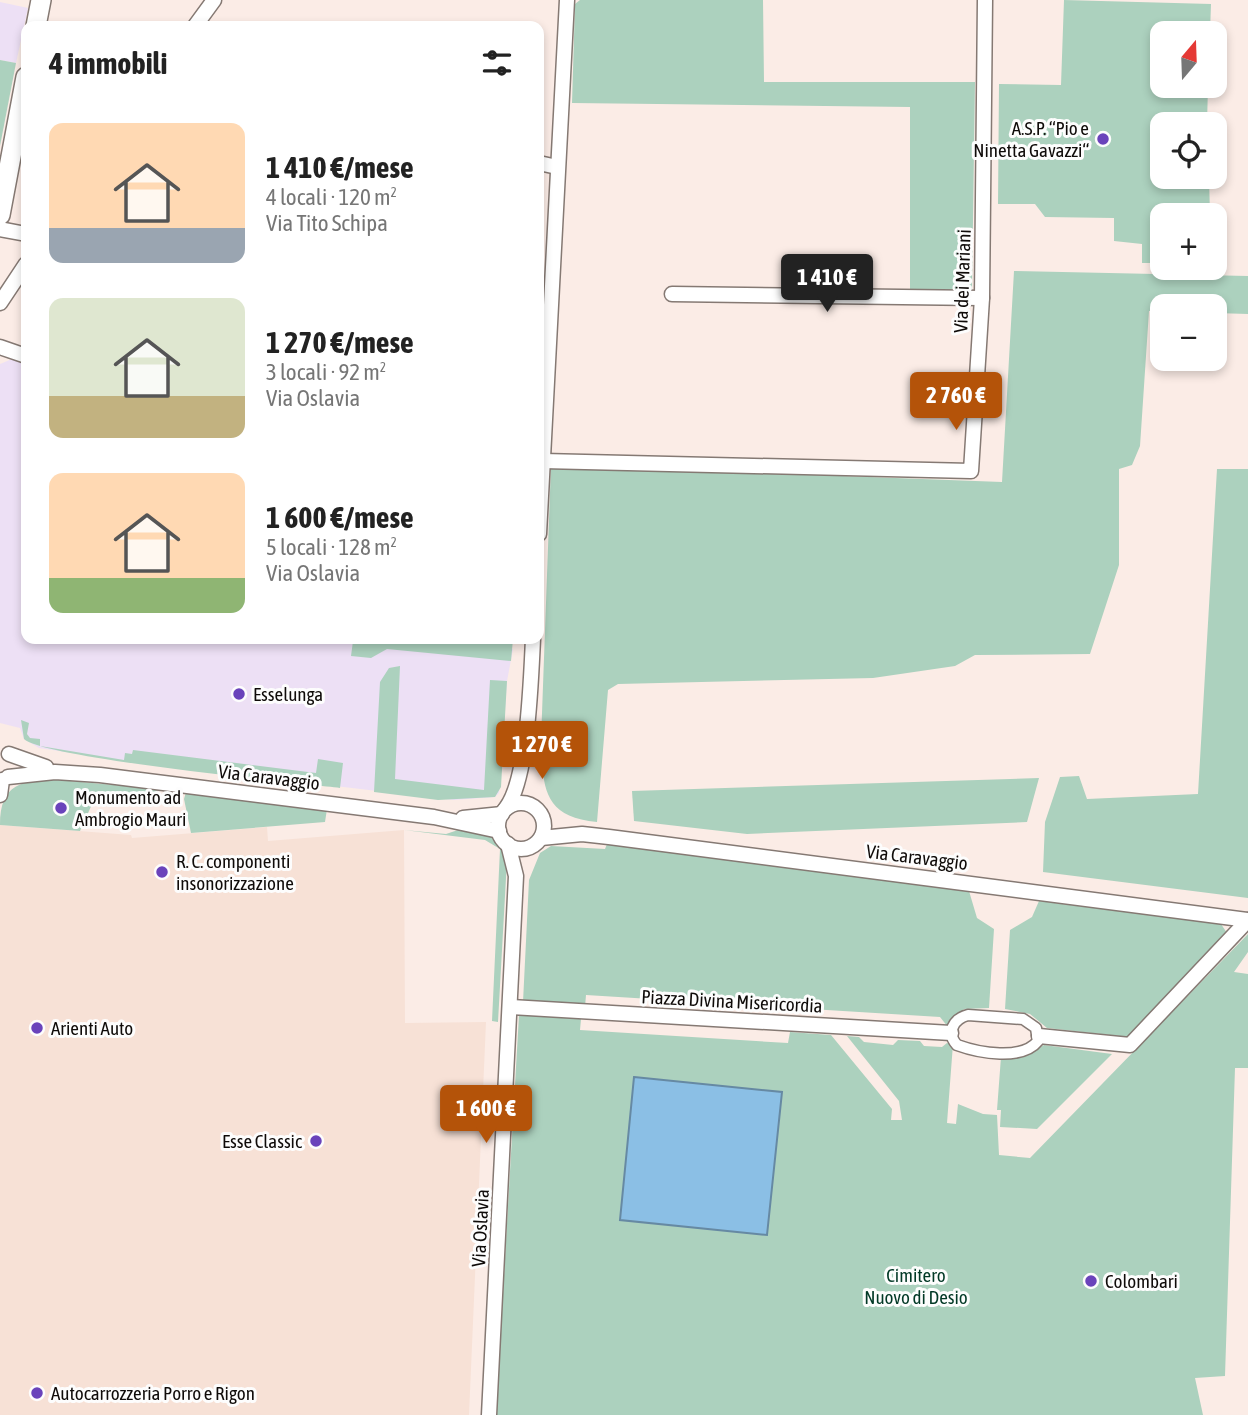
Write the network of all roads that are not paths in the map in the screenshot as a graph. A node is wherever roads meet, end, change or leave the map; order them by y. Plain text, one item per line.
1 (41, 0) edge
2 (214, 0) edge
3 (567, 0) edge
4 (985, 0) edge
5 (37, 21) edge
6 (199, 21) edge
7 (21, 104) edge
8 (544, 164) edge
9 (557, 167) junction
10 (0, 215) edge
11 (0, 229) edge
12 (21, 233) edge
13 (21, 272) edge
14 (545, 283) edge
15 (672, 294) dead end
16 (982, 298) junction
17 (0, 303) edge
18 (0, 347) edge
19 (21, 354) edge
20 (544, 372) edge
21 (544, 461) edge
22 (533, 644) edge
23 (5, 751) edge
24 (521, 764) junction
25 (100, 775) junction
26 (3, 779) edge
27 (0, 795) edge
28 (534, 807) junction
29 (504, 811) junction
30 (434, 817) junction
31 (544, 820) junction
32 (499, 831) junction
33 (582, 834) junction
34 (541, 838) junction
35 (508, 844) junction
36 (529, 848) junction
37 (516, 876) junction
38 (1248, 920) edge
39 (511, 1007) junction
40 (951, 1033) junction
41 (1039, 1036) junction
42 (489, 1415) edge

1 - 5 main road
2 - 6 street
3 - 9 street
4 - 16 street, Via dei Mariani
7 - 10 main road
8 - 9 street
9 - 14 street
11 - 12 street
13 - 17 street
14 - 20 street
15 - 16 street
16 - 21 street, Via dei Mariani
18 - 19 street
22 - 24 street
23 - 25 street, Via Caravaggio
23 - 26 street
24 - 28 street
24 - 29 street
25 - 26 street, Via Caravaggio
25 - 30 street, Via Caravaggio
26 - 27 street
28 - 29 street
28 - 31 street
29 - 30 street, Via Caravaggio
29 - 32 street
30 - 32 street, Via Caravaggio
31 - 33 street, Via Caravaggio
31 - 34 street
32 - 35 street
33 - 34 street, Via Caravaggio
33 - 38 street, Via Caravaggio
34 - 36 street
35 - 36 street
35 - 37 street, Via Oslavia
36 - 37 street, Via Oslavia
37 - 39 street, Via Oslavia
38 - 41 street
39 - 40 street, Piazza Divina Misericordia
39 - 42 street, Via Oslavia
40 - 41 street, Piazza Divina Misericordia
40 - 41 street

